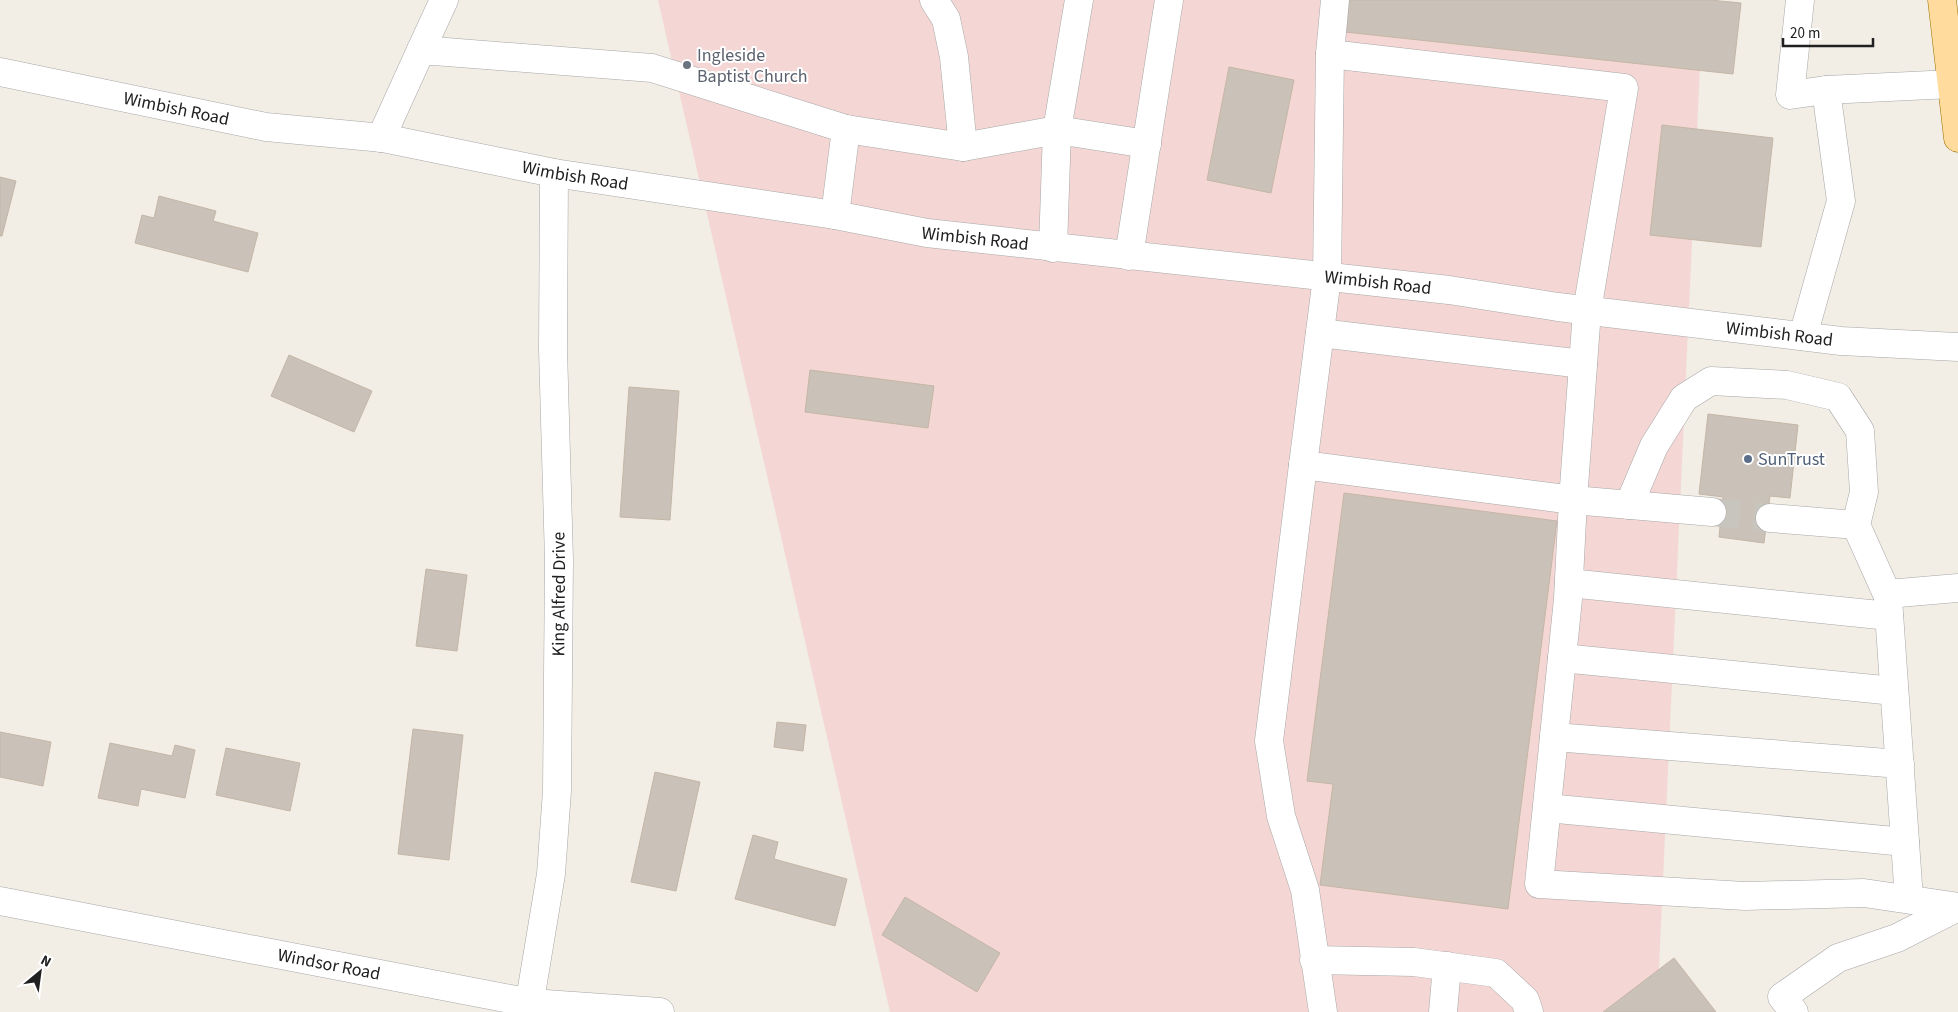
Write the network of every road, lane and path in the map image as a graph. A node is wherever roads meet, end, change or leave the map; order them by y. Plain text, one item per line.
1 (444, 0) edge
2 (934, 0) edge
3 (1079, 0) edge
4 (1169, 0) edge
5 (1336, 0) edge
6 (1800, 0) edge
7 (1942, 0) edge
8 (421, 50) junction
9 (1330, 54) junction
10 (0, 72) edge
11 (1952, 84) junction
12 (1826, 90) junction
13 (846, 129) junction
14 (1057, 130) junction
15 (381, 138) junction
16 (1958, 138) edge
17 (1147, 144) junction
18 (963, 148) junction
19 (554, 173) junction
20 (835, 215) junction
21 (1052, 248) junction
22 (1129, 256) junction
23 (1327, 277) junction
24 (1587, 311) junction
25 (1320, 333) junction
26 (1803, 336) junction
27 (1958, 347) edge
28 (1583, 364) junction
29 (1303, 465) junction
30 (1573, 500) junction
31 (1629, 505) junction
32 (1712, 512) tunnel mouth
33 (1770, 518) tunnel mouth
34 (1856, 525) junction
35 (1569, 583) junction
36 (1958, 588) edge
37 (1888, 605) junction
38 (1562, 658) junction
39 (1894, 691) junction
40 (1554, 737) junction
41 (1900, 764) junction
42 (1547, 808) junction
43 (1905, 842) junction
44 (1909, 899) junction
45 (0, 902) edge
46 (1958, 907) edge
47 (1314, 960) junction
48 (1447, 966) junction
49 (530, 1008) edge
50 (660, 1012) edge
51 (1323, 1012) edge
52 (1443, 1012) edge
53 (1529, 1012) edge
54 (1794, 1012) edge

1 - 8 street
2 - 18 street
3 - 14 street
4 - 17 street
5 - 9 street
6 - 12 street
7 - 11 main road
8 - 13 street
8 - 15 street
9 - 23 street
9 - 24 street
10 - 15 street, Wimbish Road
11 - 12 street
11 - 16 main road
12 - 26 street
13 - 18 street
13 - 20 street
14 - 17 street
14 - 18 street
14 - 21 street
15 - 19 street, Wimbish Road
17 - 22 street
19 - 20 street, Wimbish Road
19 - 49 street, King Alfred Drive
20 - 21 street, Wimbish Road
21 - 22 street, Wimbish Road
22 - 23 street, Wimbish Road
23 - 24 street, Wimbish Road
23 - 25 street
24 - 26 street, Wimbish Road
24 - 28 street
25 - 28 street
25 - 29 street
26 - 27 street, Wimbish Road
28 - 30 street
29 - 30 street
29 - 47 street
30 - 31 street
30 - 35 street
31 - 32 street
31 - 34 street
33 - 34 street
34 - 37 street
35 - 37 street
35 - 38 street
36 - 37 street
37 - 39 street
38 - 39 street
38 - 40 street
39 - 41 street
40 - 41 street
40 - 42 street
41 - 43 street
42 - 43 street
42 - 44 street
43 - 44 street
44 - 46 street
45 - 49 street, Windsor Road
46 - 54 street
47 - 48 street
47 - 51 street
48 - 52 street
48 - 53 street
49 - 50 street, Windsor Road

